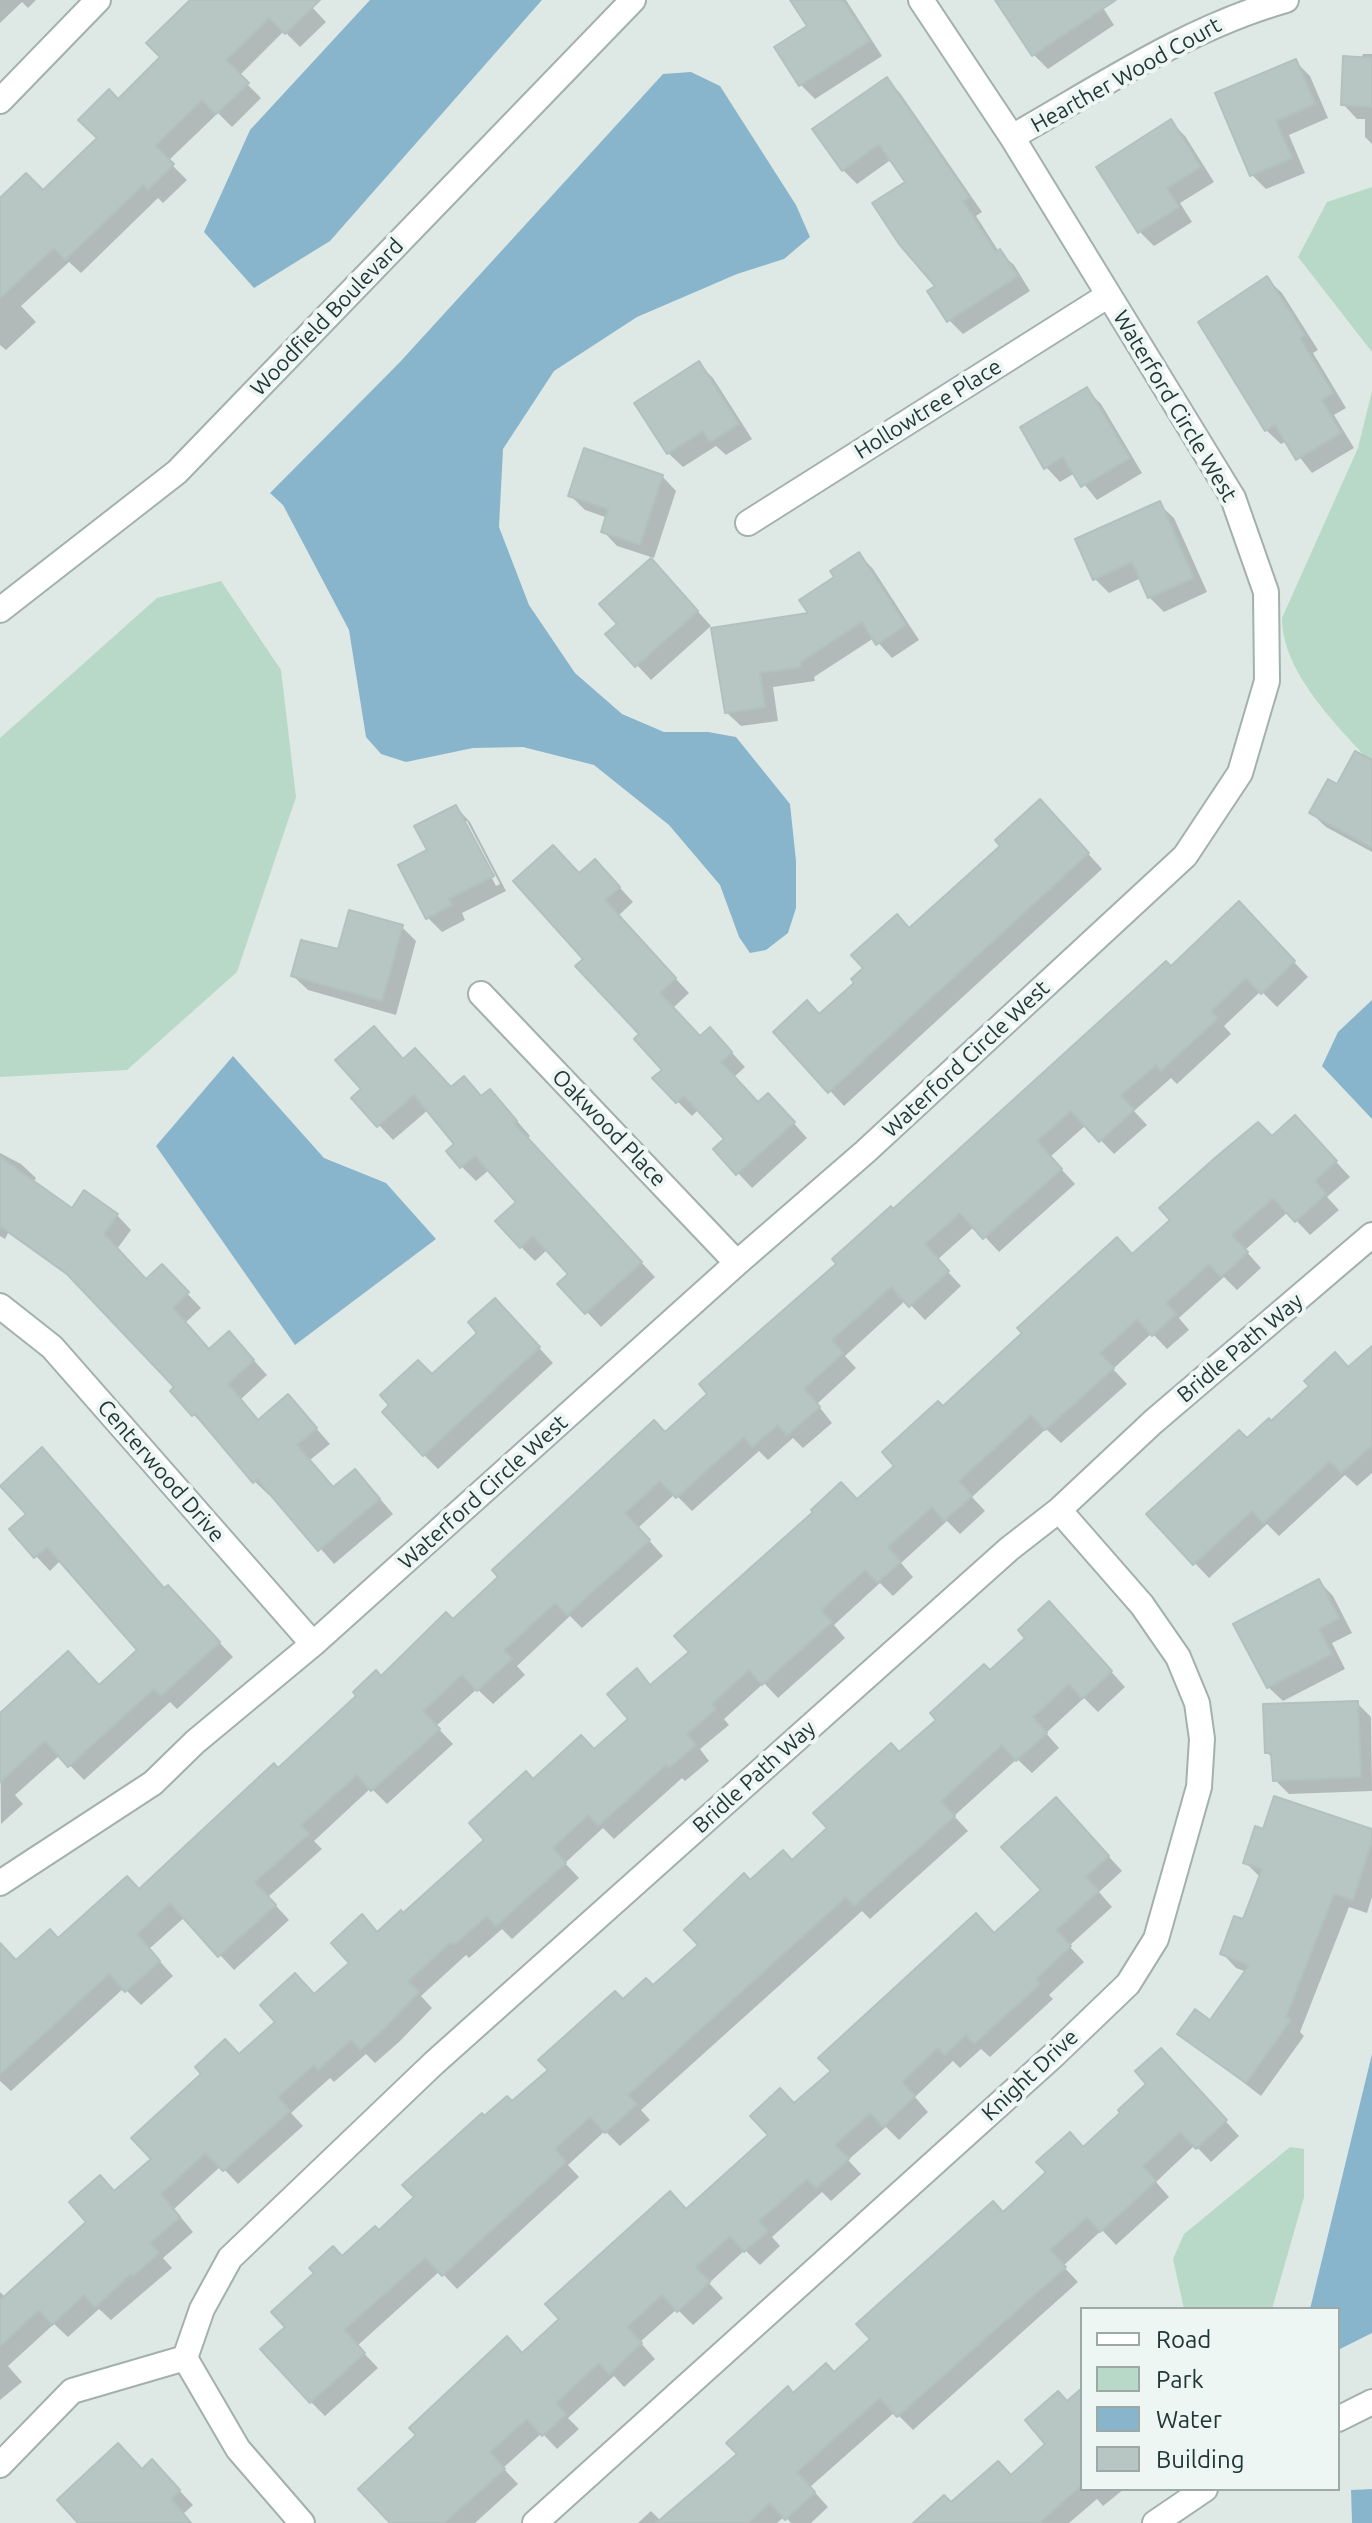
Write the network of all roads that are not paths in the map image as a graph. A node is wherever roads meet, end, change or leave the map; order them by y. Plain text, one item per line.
1 (98, 0) edge
2 (633, 0) edge
3 (921, 0) edge
4 (1286, 0) edge
5 (0, 101) edge
6 (1012, 137) junction
7 (1107, 296) junction
8 (748, 523) dead end
9 (0, 610) edge
10 (481, 994) dead end
11 (1372, 1235) edge
12 (737, 1263) junction
13 (0, 1306) edge
14 (1059, 1510) junction
15 (313, 1644) junction
16 (0, 1883) edge
17 (185, 2358) junction
18 (1372, 2402) edge
19 (1340, 2418) edge
20 (0, 2465) edge
21 (1202, 2491) edge
22 (302, 2523) edge
23 (535, 2523) edge
24 (1155, 2523) edge

1 - 5 street
2 - 9 street, Woodfield Boulevard
3 - 6 street, Waterford Circle West
4 - 6 street, Hearther Wood Court
6 - 7 street, Waterford Circle West
7 - 8 street, Hollowtree Place
7 - 12 street, Waterford Circle West
10 - 12 street, Oakwood Place
11 - 14 street, Bridle Path Way
12 - 15 street, Waterford Circle West
13 - 15 street, Centerwood Drive
14 - 17 street, Bridle Path Way
14 - 23 street, Knight Drive
15 - 16 street, Waterford Circle West
17 - 20 street
17 - 22 street
18 - 19 street
21 - 24 street

